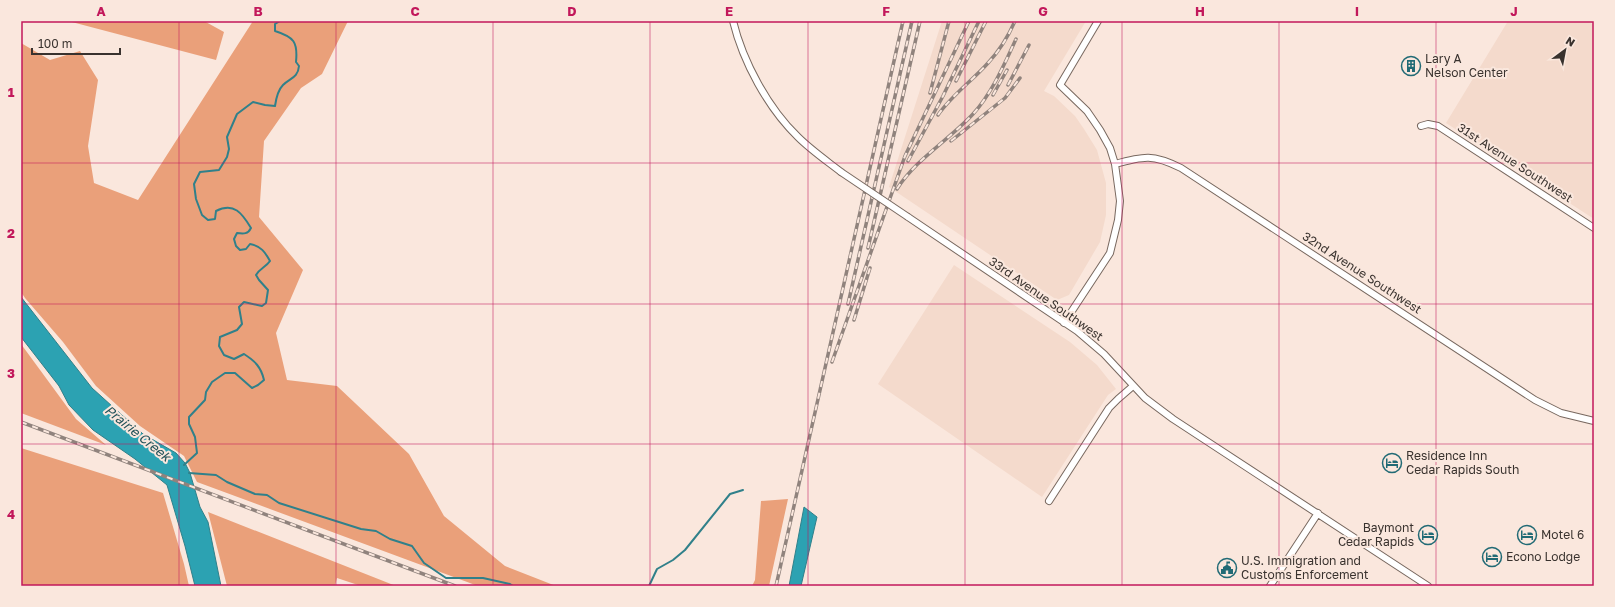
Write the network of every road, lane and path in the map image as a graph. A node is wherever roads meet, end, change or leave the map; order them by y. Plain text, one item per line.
1 (733, 21) edge
2 (1098, 21) edge
3 (1421, 126) dead end
4 (1115, 164) junction
5 (1594, 228) edge
6 (1064, 323) junction
7 (1134, 386) junction
8 (1594, 421) edge
9 (1049, 501) dead end
10 (1318, 514) junction
11 (1270, 586) edge
12 (1428, 586) edge

1 - 6 street, 33rd Avenue Southwest, bridge
2 - 4 street
3 - 5 street, 31st Avenue Southwest
4 - 6 street
4 - 8 street, 32nd Avenue Southwest
6 - 7 street, 33rd Avenue Southwest
7 - 9 street
7 - 10 street, 33rd Avenue Southwest
10 - 11 street
10 - 12 street, 33rd Avenue Southwest

